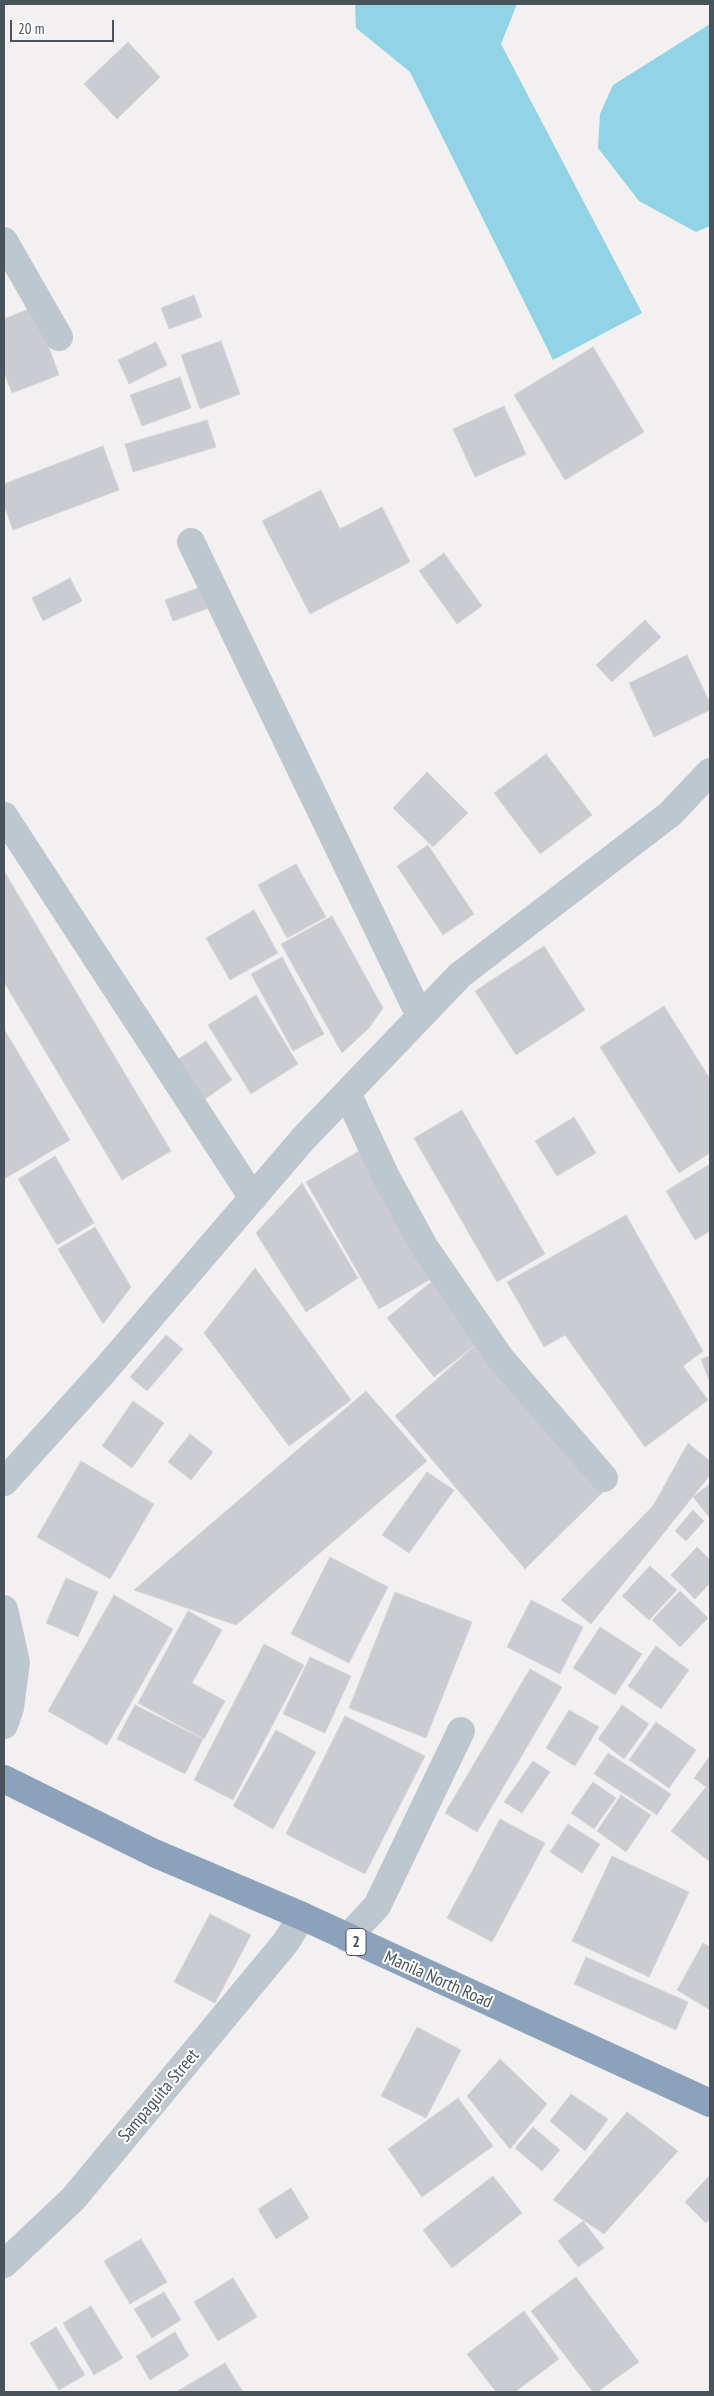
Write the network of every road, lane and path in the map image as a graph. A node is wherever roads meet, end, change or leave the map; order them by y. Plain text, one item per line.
1 (4, 241) edge
2 (59, 337) dead end
3 (191, 542) dead end
4 (710, 772) edge
5 (4, 816) edge
6 (420, 1016) junction
7 (347, 1092) junction
8 (253, 1198) junction
9 (604, 1478) dead end
10 (4, 1480) edge
11 (4, 1610) edge
12 (4, 1725) edge
13 (462, 1731) dead end
14 (4, 1779) edge
15 (302, 1916) junction
16 (347, 1938) junction
17 (710, 2103) edge
18 (4, 2264) edge

1 - 2 street
3 - 6 street
4 - 6 street
5 - 8 street
6 - 7 street
7 - 8 street
7 - 9 street
8 - 10 street
11 - 12 street
13 - 16 street
14 - 15 highway, Manila North Road / 2
15 - 16 highway, Manila North Road / 2
15 - 18 street, Sampaguita Street
16 - 17 highway, Manila North Road / 2

